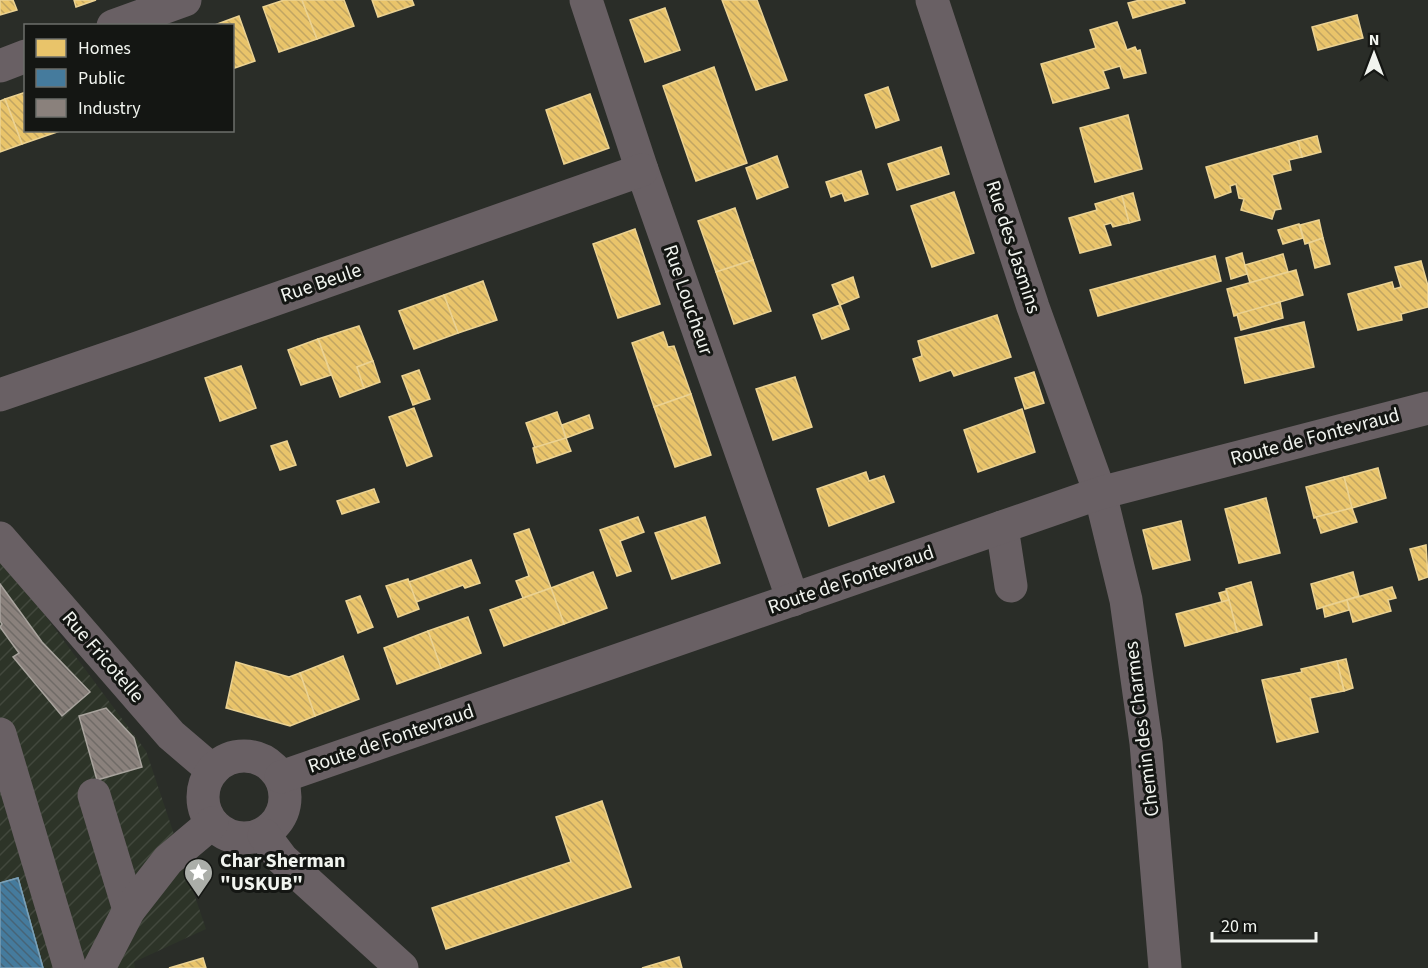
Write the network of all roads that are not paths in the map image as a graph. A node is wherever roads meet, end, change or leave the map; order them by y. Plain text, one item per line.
1 (185, 0) edge
2 (586, 0) edge
3 (932, 0) edge
4 (119, 24) edge
5 (24, 57) edge
6 (0, 66) edge
7 (642, 170) junction
8 (0, 395) edge
9 (1428, 408) edge
10 (1100, 493) junction
11 (1002, 527) junction
12 (0, 538) edge
13 (1011, 586) dead end
14 (793, 600) junction
15 (0, 734) edge
16 (212, 770) junction
17 (281, 777) junction
18 (94, 795) dead end
19 (212, 823) junction
20 (264, 835) junction
21 (129, 910) junction
22 (70, 968) edge
23 (99, 968) edge
24 (402, 968) edge
25 (1166, 968) edge

1 - 4 street
2 - 7 street, Rue Loucheur
3 - 10 street, Rue des Jasmins
5 - 6 street
7 - 8 street, Rue Beule
7 - 14 street, Rue Loucheur
9 - 10 street, Route de Fontevraud
10 - 11 street, Route de Fontevraud
10 - 25 street, Chemin des Charmes
11 - 13 street
11 - 14 street, Route de Fontevraud
12 - 16 street, Rue Fricotelle
14 - 17 street, Route de Fontevraud
15 - 22 street
16 - 17 street
16 - 19 street
17 - 20 street
18 - 21 street
19 - 20 street
19 - 21 street
20 - 24 street
21 - 23 street

